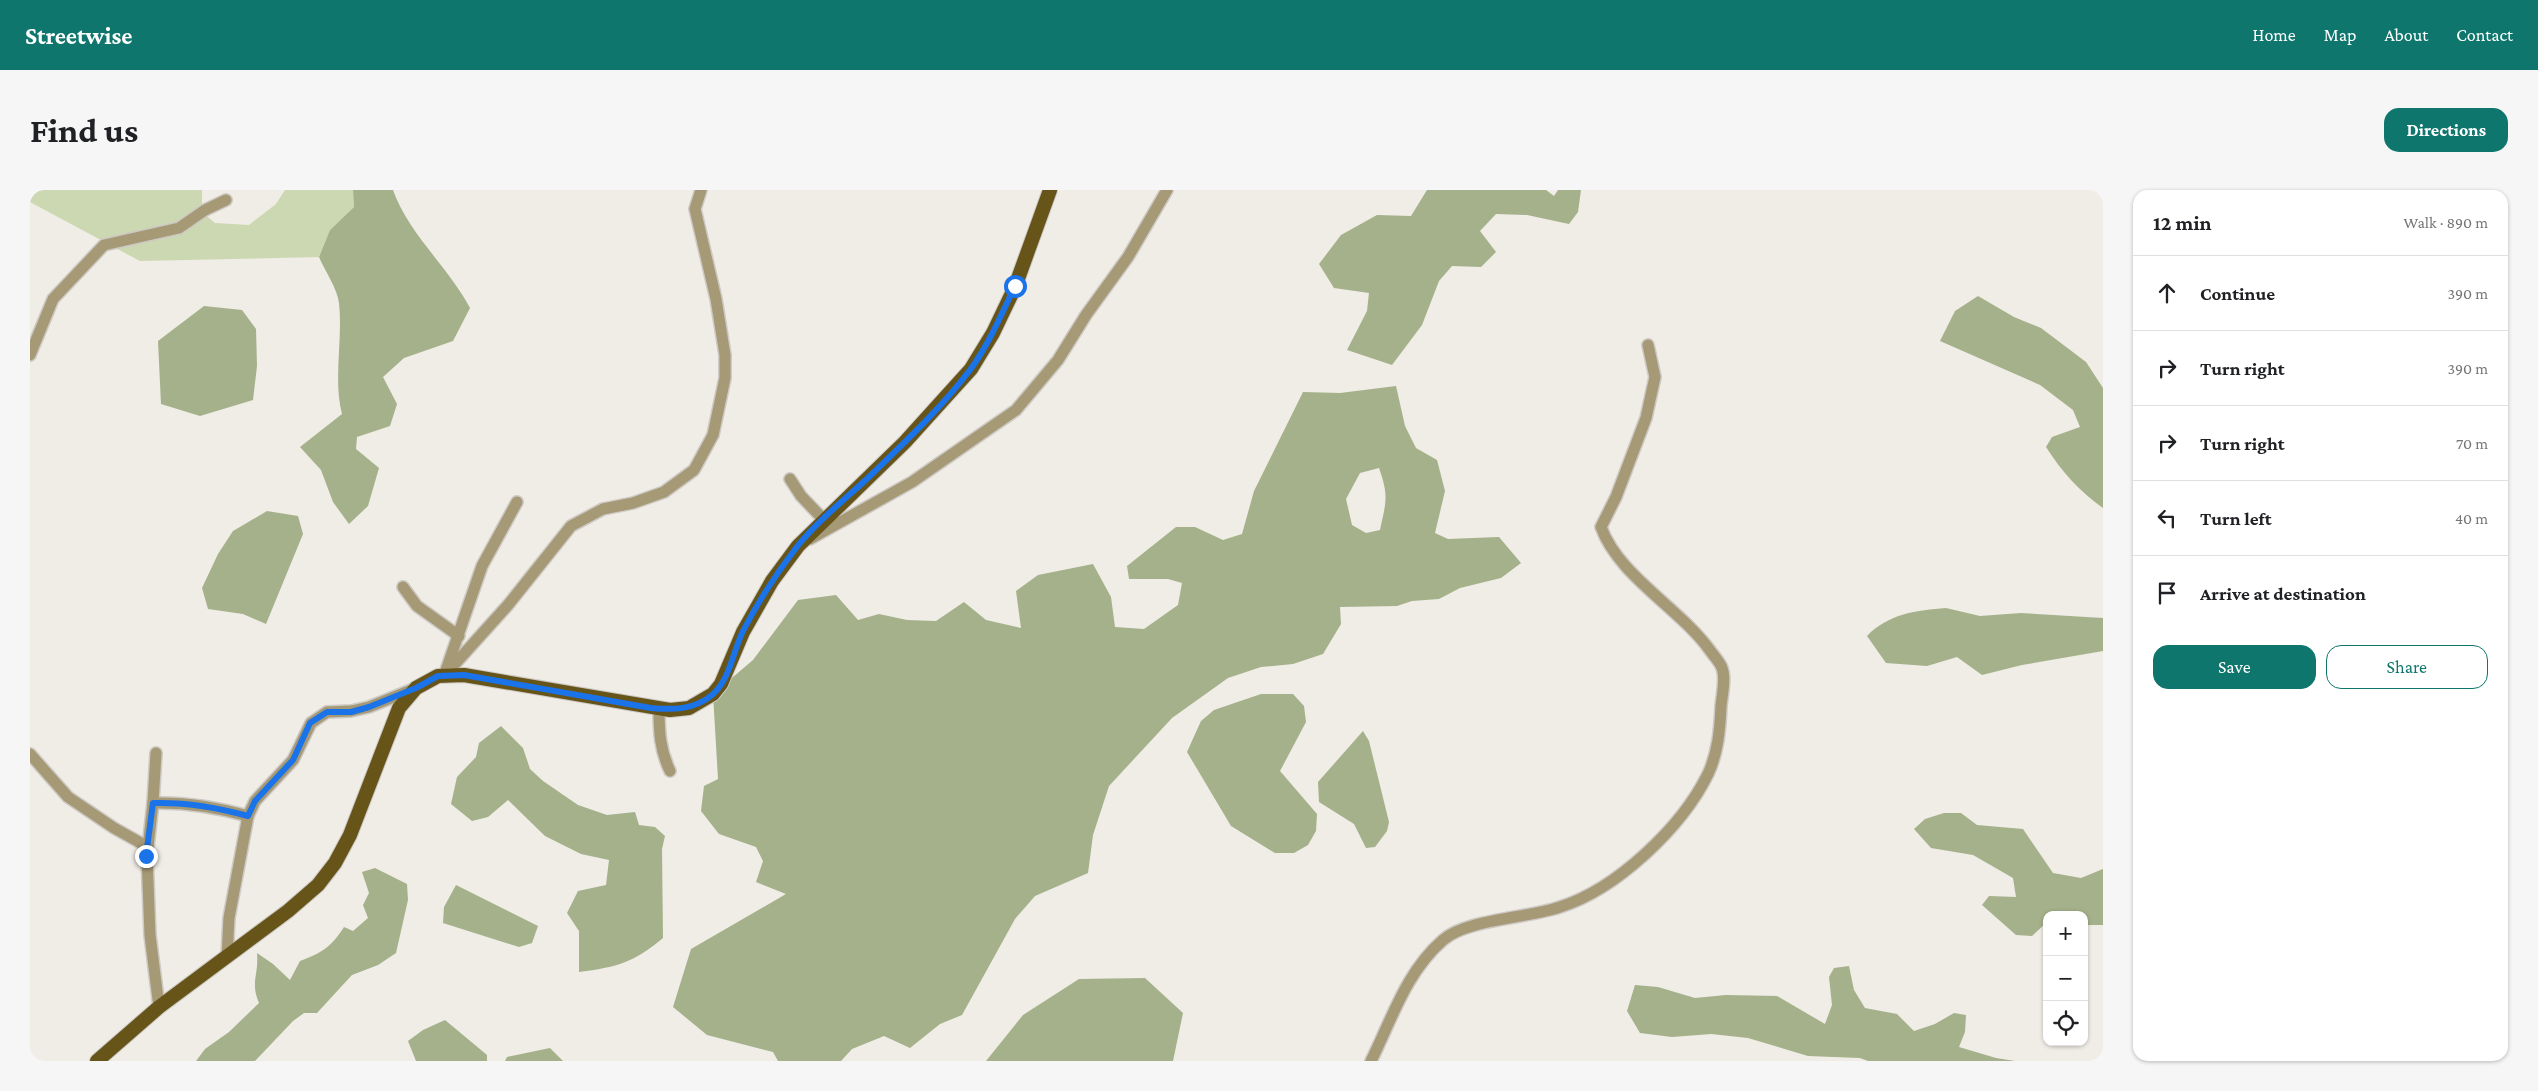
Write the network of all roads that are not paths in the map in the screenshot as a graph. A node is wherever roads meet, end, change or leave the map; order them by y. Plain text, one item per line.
1 (700, 190) edge
2 (1050, 190) edge
3 (1167, 190) edge
4 (226, 200) dead end
5 (1648, 346) dead end
6 (30, 355) edge
7 (790, 479) dead end
8 (517, 502) dead end
9 (824, 520) junction
10 (798, 546) junction
11 (403, 587) dead end
12 (459, 636) junction
13 (444, 676) junction
14 (416, 688) junction
15 (659, 709) junction
16 (156, 752) dead end
17 (30, 754) edge
18 (670, 771) dead end
19 (153, 803) junction
20 (248, 816) junction
21 (148, 846) junction
22 (227, 957) junction
23 (159, 1007) junction
24 (97, 1061) edge
25 (1371, 1061) edge

1 - 13 street
2 - 9 main road
3 - 10 street
4 - 6 street
5 - 25 street
7 - 9 street
8 - 12 street
9 - 10 main road
10 - 15 main road
11 - 12 street
12 - 13 street
13 - 14 main road
13 - 15 main road
14 - 20 street
14 - 22 main road
15 - 18 street
16 - 19 street
17 - 21 street
19 - 20 street
19 - 21 street
20 - 22 street
21 - 23 street
22 - 23 main road
23 - 24 main road

